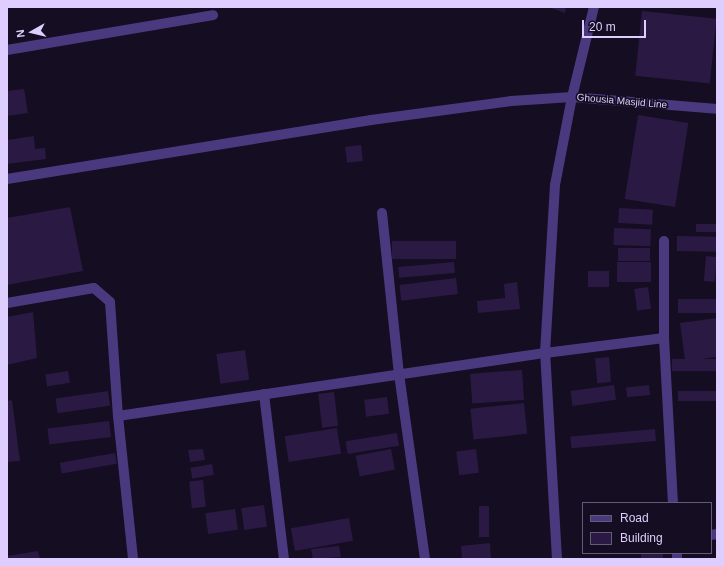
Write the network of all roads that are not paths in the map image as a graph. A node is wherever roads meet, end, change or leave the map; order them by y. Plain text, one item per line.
1 (594, 7) edge
2 (213, 15) dead end
3 (7, 50) edge
4 (572, 97) junction
5 (717, 108) edge
6 (7, 180) edge
7 (382, 213) dead end
8 (664, 241) dead end
9 (7, 303) edge
10 (664, 338) junction
11 (545, 352) junction
12 (400, 374) junction
13 (264, 394) junction
14 (118, 416) junction
15 (673, 502) edge
16 (133, 559) edge
17 (284, 559) edge
18 (425, 559) edge
19 (557, 559) edge

1 - 4 street, Ghousia Masjid Line
2 - 3 street
4 - 5 street, Ghousia Masjid Line
4 - 6 street
4 - 11 street
7 - 12 street
8 - 10 street
9 - 14 street
10 - 11 street
10 - 15 street
11 - 12 street
11 - 19 street
12 - 13 street
12 - 18 street
13 - 14 street
13 - 17 street
14 - 16 street

